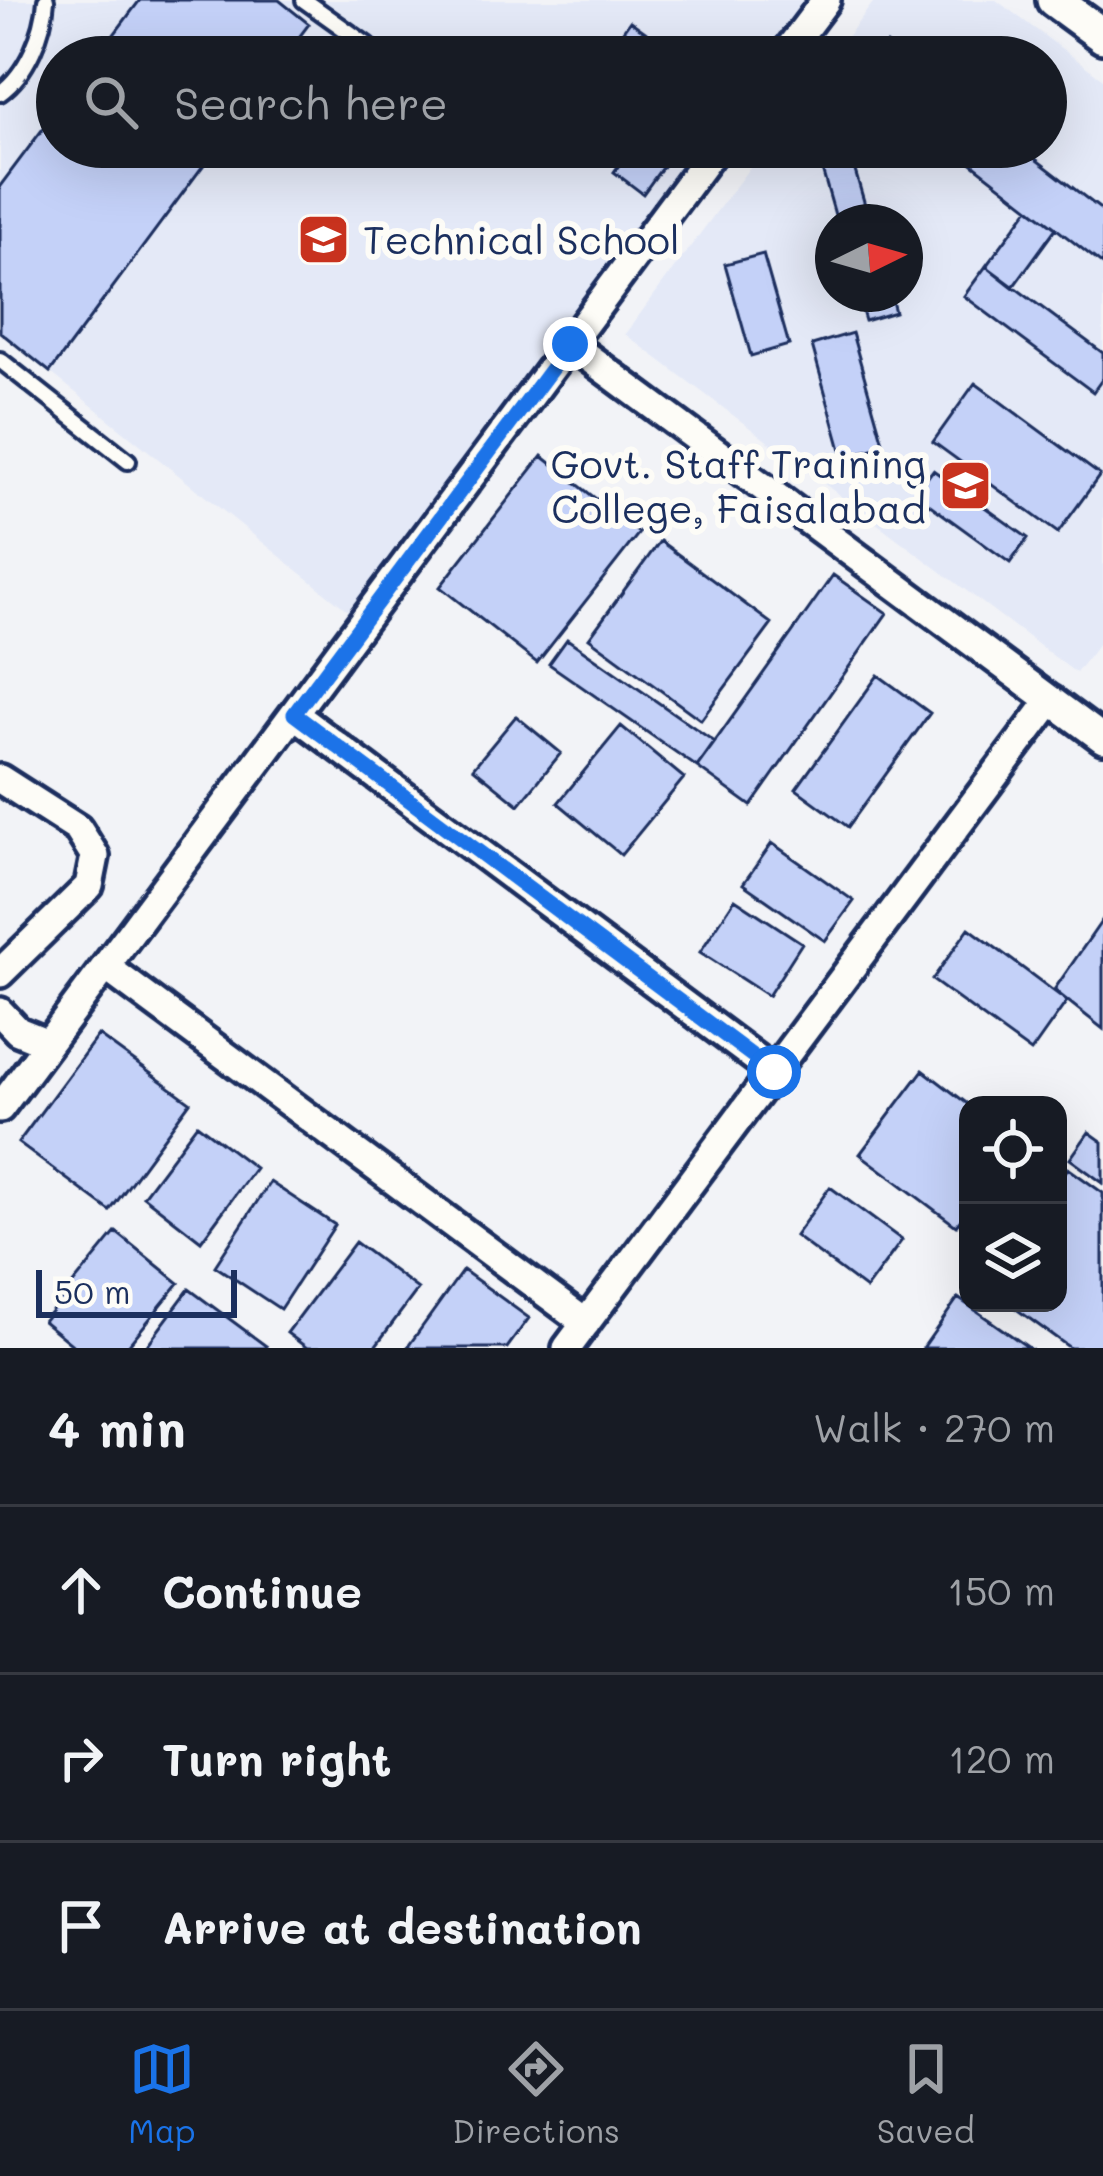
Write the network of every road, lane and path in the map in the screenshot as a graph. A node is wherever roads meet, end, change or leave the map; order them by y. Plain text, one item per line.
1 (46, 0) edge
2 (304, 0) edge
3 (826, 0) edge
4 (1054, 0) edge
5 (39, 36) edge
6 (354, 36) edge
7 (799, 36) edge
8 (1103, 36) edge
9 (36, 42) edge
10 (0, 93) edge
11 (700, 168) edge
12 (570, 344) junction
13 (0, 360) edge
14 (128, 460) dead end
15 (1051, 700) junction
16 (294, 714) junction
17 (1103, 739) edge
18 (0, 779) edge
19 (106, 967) junction
20 (0, 974) edge
21 (0, 1012) edge
22 (48, 1043) junction
23 (774, 1072) junction
24 (0, 1108) edge
25 (586, 1323) junction
26 (567, 1348) edge

1 - 5 lane
2 - 6 lane
3 - 7 street
4 - 8 street
9 - 10 lane
11 - 12 street
12 - 15 street
12 - 16 street
13 - 14 lane
15 - 17 street
15 - 23 street
16 - 19 street
16 - 23 street
18 - 20 street
19 - 22 street
19 - 25 street
21 - 22 street
22 - 24 street
23 - 25 street
25 - 26 street

